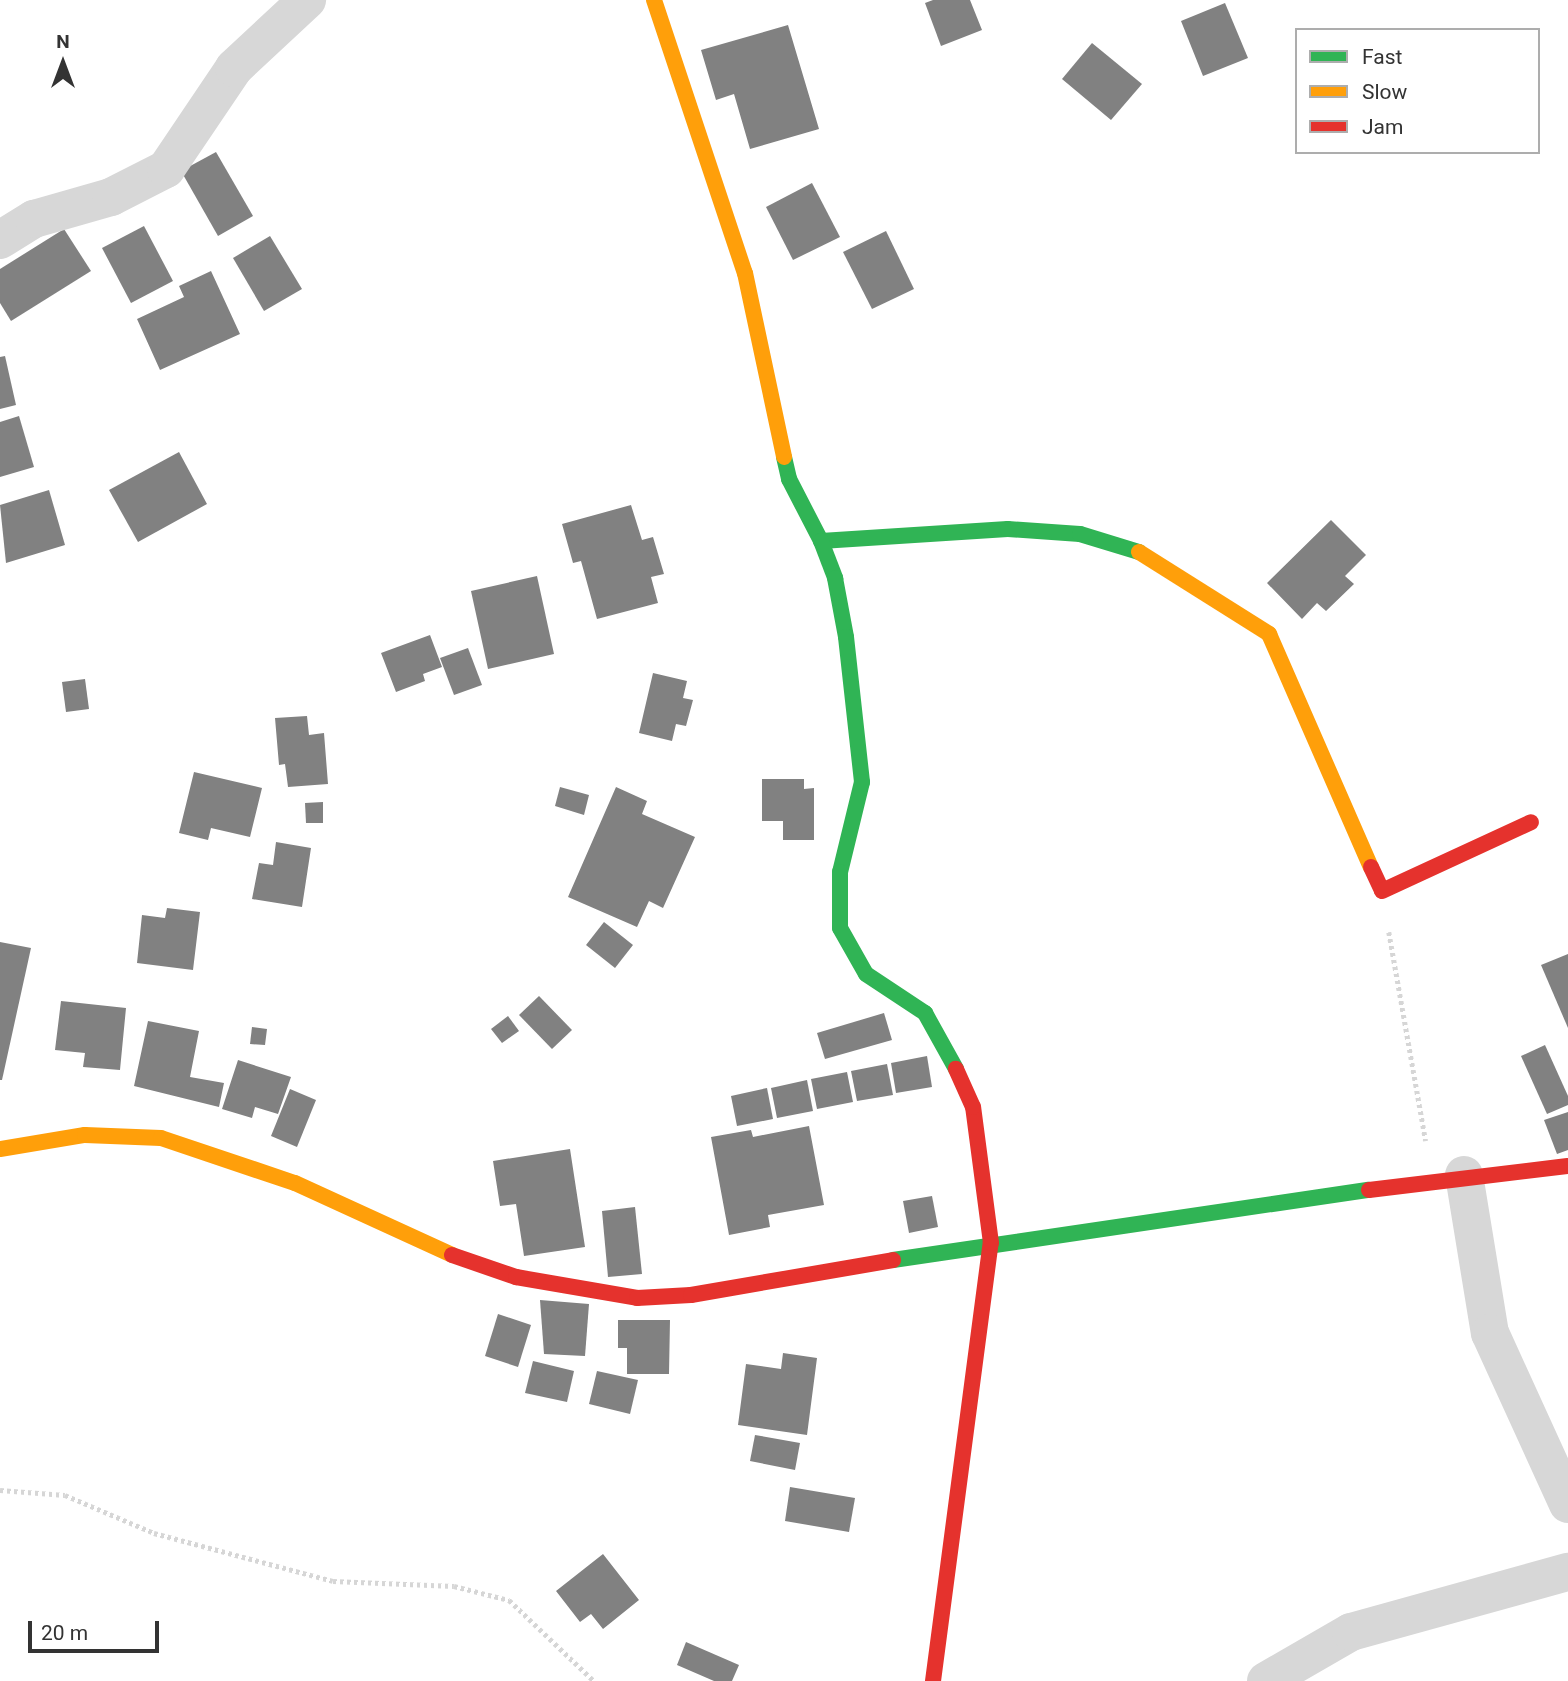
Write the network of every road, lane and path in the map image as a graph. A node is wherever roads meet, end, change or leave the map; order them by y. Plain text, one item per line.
1 (307, 0) edge
2 (654, 0) edge
3 (0, 240) edge
4 (821, 541) junction
5 (1531, 821) dead end
6 (1382, 891) junction
7 (0, 1149) edge
8 (1568, 1166) edge
9 (1449, 1177) junction
10 (991, 1243) junction
11 (0, 1490) edge
12 (1568, 1504) edge
13 (1568, 1572) edge
14 (594, 1681) edge
15 (933, 1681) edge
16 (1266, 1681) edge

1 - 3 street
2 - 4 street
4 - 6 street
4 - 10 street
5 - 6 street
6 - 9 path
7 - 10 street
8 - 9 street
9 - 10 street
9 - 12 street
10 - 15 street
11 - 14 path
13 - 16 street

